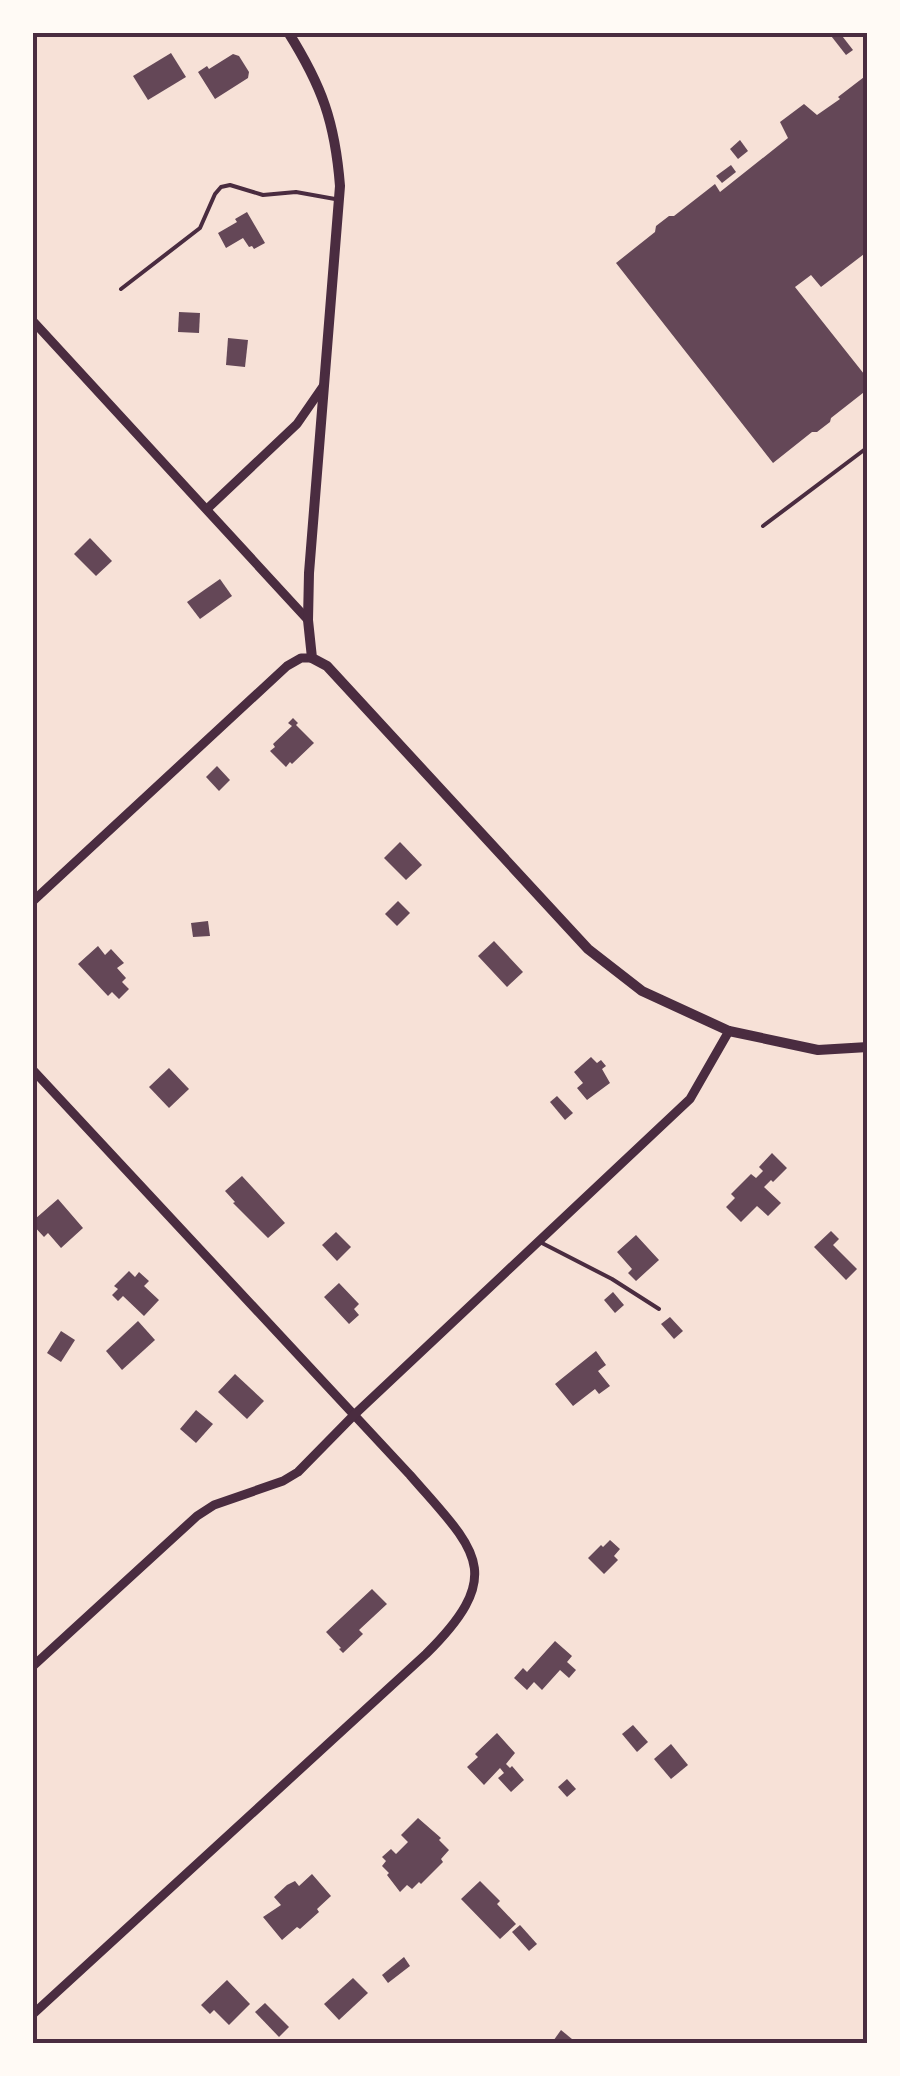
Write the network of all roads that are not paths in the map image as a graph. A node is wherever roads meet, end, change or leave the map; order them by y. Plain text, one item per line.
1 (288, 32) edge
2 (340, 200) junction
3 (121, 289) dead end
4 (32, 320) edge
5 (325, 383) junction
6 (207, 510) junction
7 (308, 620) junction
8 (312, 658) junction
9 (32, 902) edge
10 (729, 1031) junction
11 (868, 1048) edge
12 (32, 1069) edge
13 (540, 1242) junction
14 (659, 1309) dead end
15 (354, 1415) junction
16 (32, 1667) edge
17 (32, 2015) edge

1 - 2 street
2 - 3 lane
2 - 5 street
4 - 6 street
5 - 6 street
5 - 7 street
6 - 7 street
7 - 8 street
8 - 9 street
8 - 10 street
10 - 11 street
10 - 13 street
12 - 15 street
13 - 14 lane
13 - 15 street
15 - 16 street
15 - 17 street

